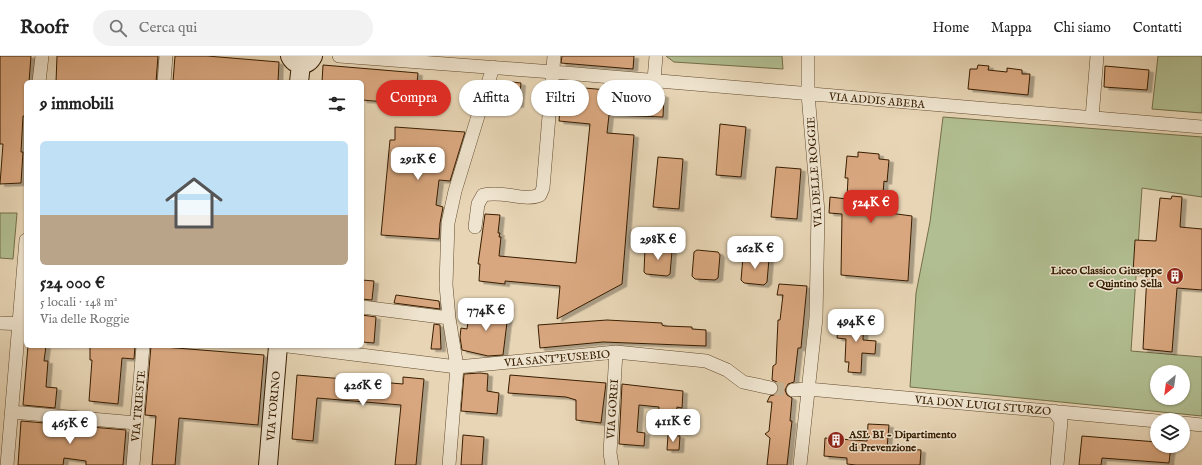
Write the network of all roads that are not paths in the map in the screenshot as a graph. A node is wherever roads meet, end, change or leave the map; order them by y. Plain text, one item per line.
1 (42, 56) edge
2 (166, 56) edge
3 (340, 56) edge
4 (554, 56) edge
5 (656, 56) edge
6 (808, 56) edge
7 (1097, 56) edge
8 (414, 58) edge
9 (493, 67) junction
10 (553, 72) junction
11 (39, 80) edge
12 (164, 80) edge
13 (654, 80) joint
14 (665, 81) edge
15 (808, 94) junction
16 (1092, 118) junction
17 (1202, 127) edge
18 (475, 227) dead end
19 (24, 282) edge
20 (364, 307) edge
21 (449, 318) junction
22 (0, 323) edge
23 (22, 324) edge
24 (143, 348) edge
25 (278, 348) edge
26 (304, 348) edge
27 (616, 352) junction
28 (457, 367) junction
29 (771, 388) tunnel mouth
30 (808, 389) junction
31 (793, 390) tunnel mouth
32 (1054, 411) junction
33 (12, 412) junction
34 (1150, 420) edge
35 (136, 423) junction
36 (1190, 424) edge
37 (1202, 425) edge
38 (7, 465) edge
39 (133, 465) edge
40 (268, 465) edge
41 (449, 465) edge
42 (612, 465) edge
43 (800, 465) edge
44 (1057, 465) edge

1 - 11 street
2 - 12 street
3 - 8 street, VIA ADDIS ABEBA
4 - 10 street
5 - 13 street
6 - 15 street, VIA DELLE ROGGIE
7 - 16 street
8 - 9 street, VIA ADDIS ABEBA
9 - 10 street, VIA ADDIS ABEBA
9 - 21 street
10 - 13 street, VIA ADDIS ABEBA
10 - 18 street
14 - 15 street, VIA ADDIS ABEBA
15 - 16 street, VIA ADDIS ABEBA
15 - 30 street, VIA DELLE ROGGIE
16 - 17 street, VIA ADDIS ABEBA
19 - 23 street
20 - 21 street
21 - 28 street
22 - 23 street
23 - 33 street
24 - 35 street, VIA TRIESTE
25 - 40 street, VIA TORINO
26 - 28 street, VIA SANT'EUSEBIO
27 - 28 street, VIA SANT'EUSEBIO
27 - 29 street, VIA SANT'EUSEBIO
27 - 42 street, VIA GOREI
28 - 41 street
30 - 31 street
30 - 32 street, VIA DON LUIGI STURZO
30 - 43 street, VIA DELLE ROGGIE
32 - 34 street, VIA DON LUIGI STURZO
32 - 44 street
33 - 35 street
33 - 38 street
35 - 39 street, VIA TRIESTE
36 - 37 street

